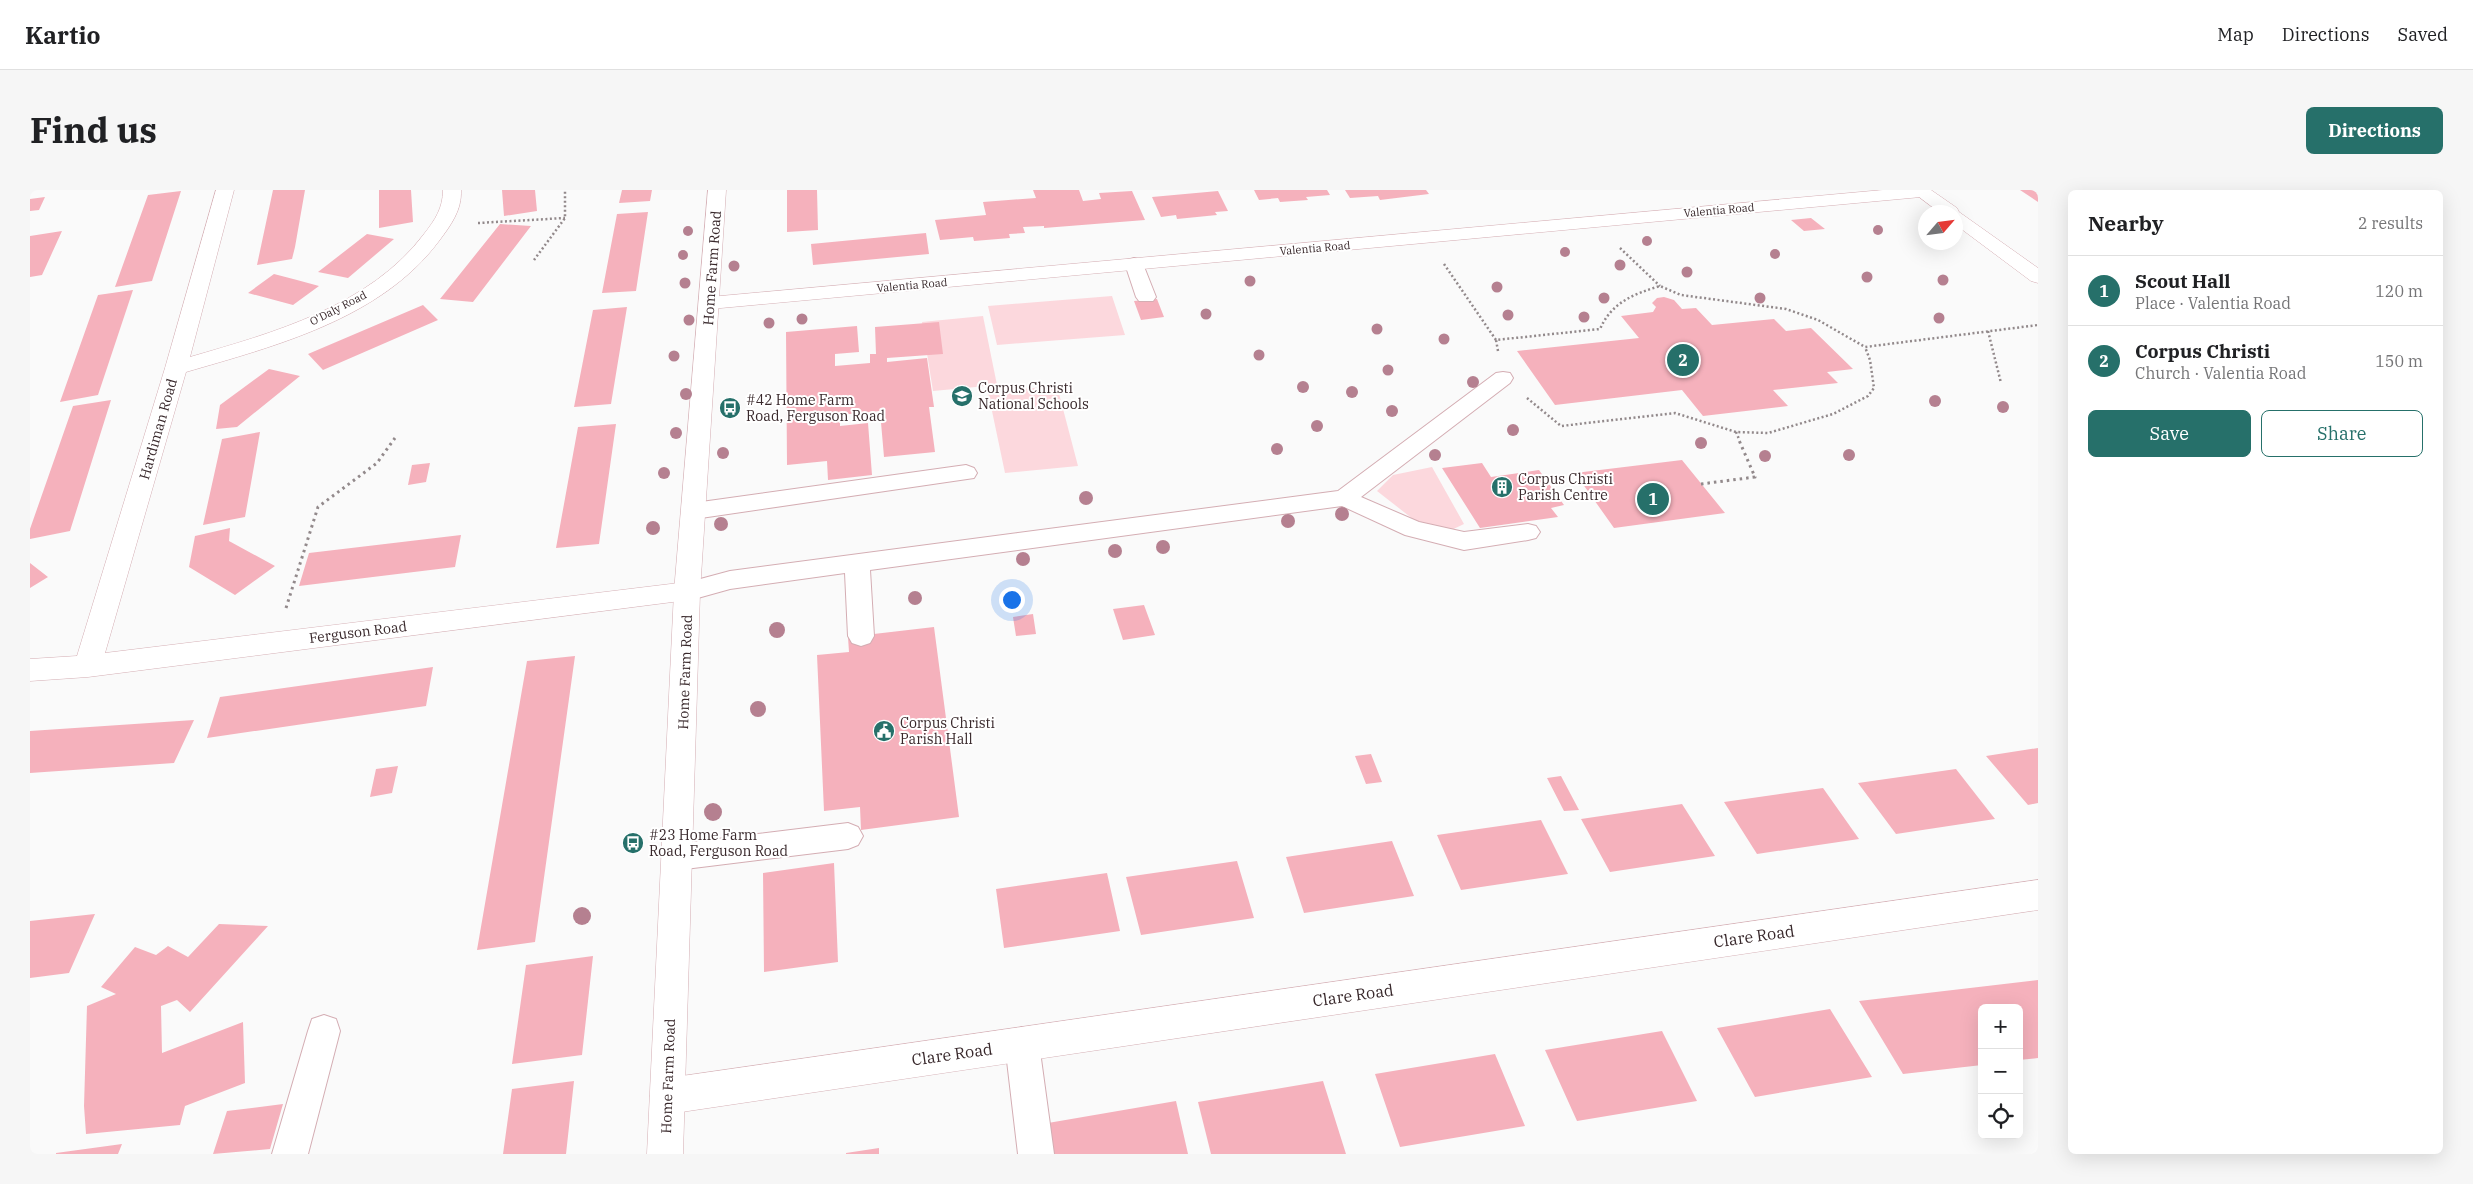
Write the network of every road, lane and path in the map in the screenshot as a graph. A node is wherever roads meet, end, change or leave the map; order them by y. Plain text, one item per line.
1 (225, 190) edge
2 (452, 190) edge
3 (565, 190) edge
4 (717, 190) edge
5 (1920, 191) edge
6 (1940, 205) edge
7 (564, 218) junction
8 (1963, 222) edge
9 (473, 223) dead end
10 (1424, 238) junction
11 (1619, 247) dead end
12 (534, 260) dead end
13 (1134, 264) junction
14 (2038, 277) edge
15 (1660, 286) junction
16 (1146, 297) dead end
17 (710, 303) junction
18 (2038, 325) edge
19 (1988, 331) junction
20 (1496, 340) junction
21 (1865, 347) junction
22 (176, 368) junction
23 (1503, 378) junction
24 (2001, 383) dead end
25 (1736, 432) junction
26 (395, 438) dead end
27 (966, 473) dead end
28 (1701, 484) dead end
29 (1344, 498) junction
30 (694, 511) junction
31 (1528, 532) dead end
32 (857, 563) junction
33 (687, 592) junction
34 (861, 636) dead end
35 (275, 642) junction
36 (88, 666) junction
37 (30, 670) edge
38 (848, 836) dead end
39 (677, 857) junction
40 (2038, 894) edge
41 (324, 1031) dead end
42 (1022, 1044) junction
43 (668, 1096) junction
44 (290, 1154) edge
45 (665, 1154) edge
46 (1036, 1154) edge

1 - 22 street, Hardiman Road
2 - 22 street, O'Daly Road
3 - 7 path
4 - 17 street, Home Farm Road
5 - 6 street
5 - 10 street, Valentia Road
7 - 9 path
7 - 12 path
8 - 14 street
10 - 13 street, Valentia Road
10 - 20 path
11 - 15 path
13 - 16 lane
13 - 17 street, Valentia Road
15 - 20 path
15 - 21 path
17 - 30 street, Home Farm Road
18 - 19 path
19 - 21 path
19 - 24 path
20 - 23 path
21 - 25 path
22 - 36 street, Hardiman Road
23 - 25 path
23 - 29 lane
25 - 28 path
26 - 35 path
27 - 30 lane
29 - 31 lane
29 - 32 lane
30 - 33 street, Home Farm Road
32 - 33 lane
32 - 34 lane
33 - 35 street, Ferguson Road
33 - 39 street, Home Farm Road
35 - 36 street, Ferguson Road
36 - 37 street, Ferguson Road
38 - 39 lane
39 - 43 street, Home Farm Road
40 - 42 street, Clare Road
41 - 44 lane
42 - 43 street, Clare Road
42 - 46 lane
43 - 45 street, Home Farm Road

